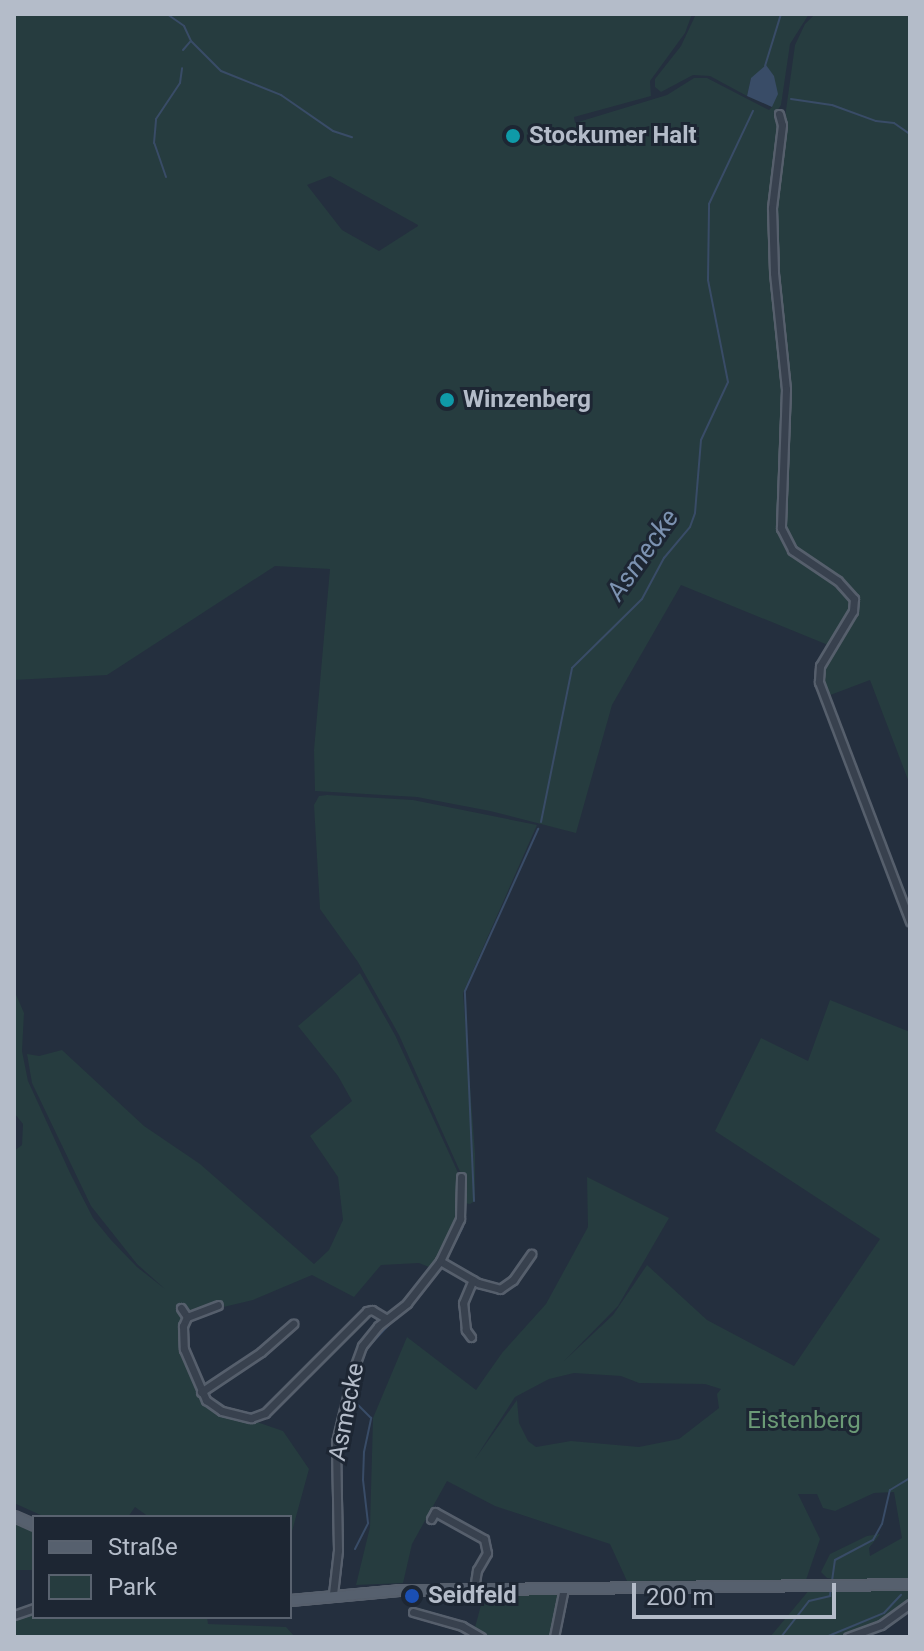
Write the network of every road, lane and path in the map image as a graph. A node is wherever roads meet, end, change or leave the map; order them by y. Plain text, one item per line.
1 (779, 114) dead end
2 (910, 921) edge
3 (461, 1177) dead end
4 (531, 1254) dead end
5 (440, 1261) junction
6 (473, 1280) junction
7 (218, 1305) dead end
8 (181, 1308) dead end
9 (187, 1317) junction
10 (387, 1319) junction
11 (293, 1324) dead end
12 (471, 1337) dead end
13 (201, 1392) junction
14 (431, 1519) dead end
15 (910, 1584) edge
16 (474, 1588) junction
17 (564, 1588) junction
18 (333, 1594) junction
19 (292, 1600) edge
20 (910, 1604) edge
21 (413, 1612) dead end
22 (481, 1637) edge
23 (554, 1637) edge
24 (848, 1637) edge

1 - 2 street
3 - 5 street, Asmecke
4 - 6 street
5 - 6 street
5 - 10 street, Asmecke
6 - 12 street
7 - 9 street
8 - 9 street
9 - 13 street
10 - 13 street
10 - 18 street, Asmecke
11 - 13 street
14 - 16 street
15 - 17 main road
16 - 17 main road
16 - 18 main road
17 - 23 street
18 - 19 main road
20 - 24 street
21 - 22 street

